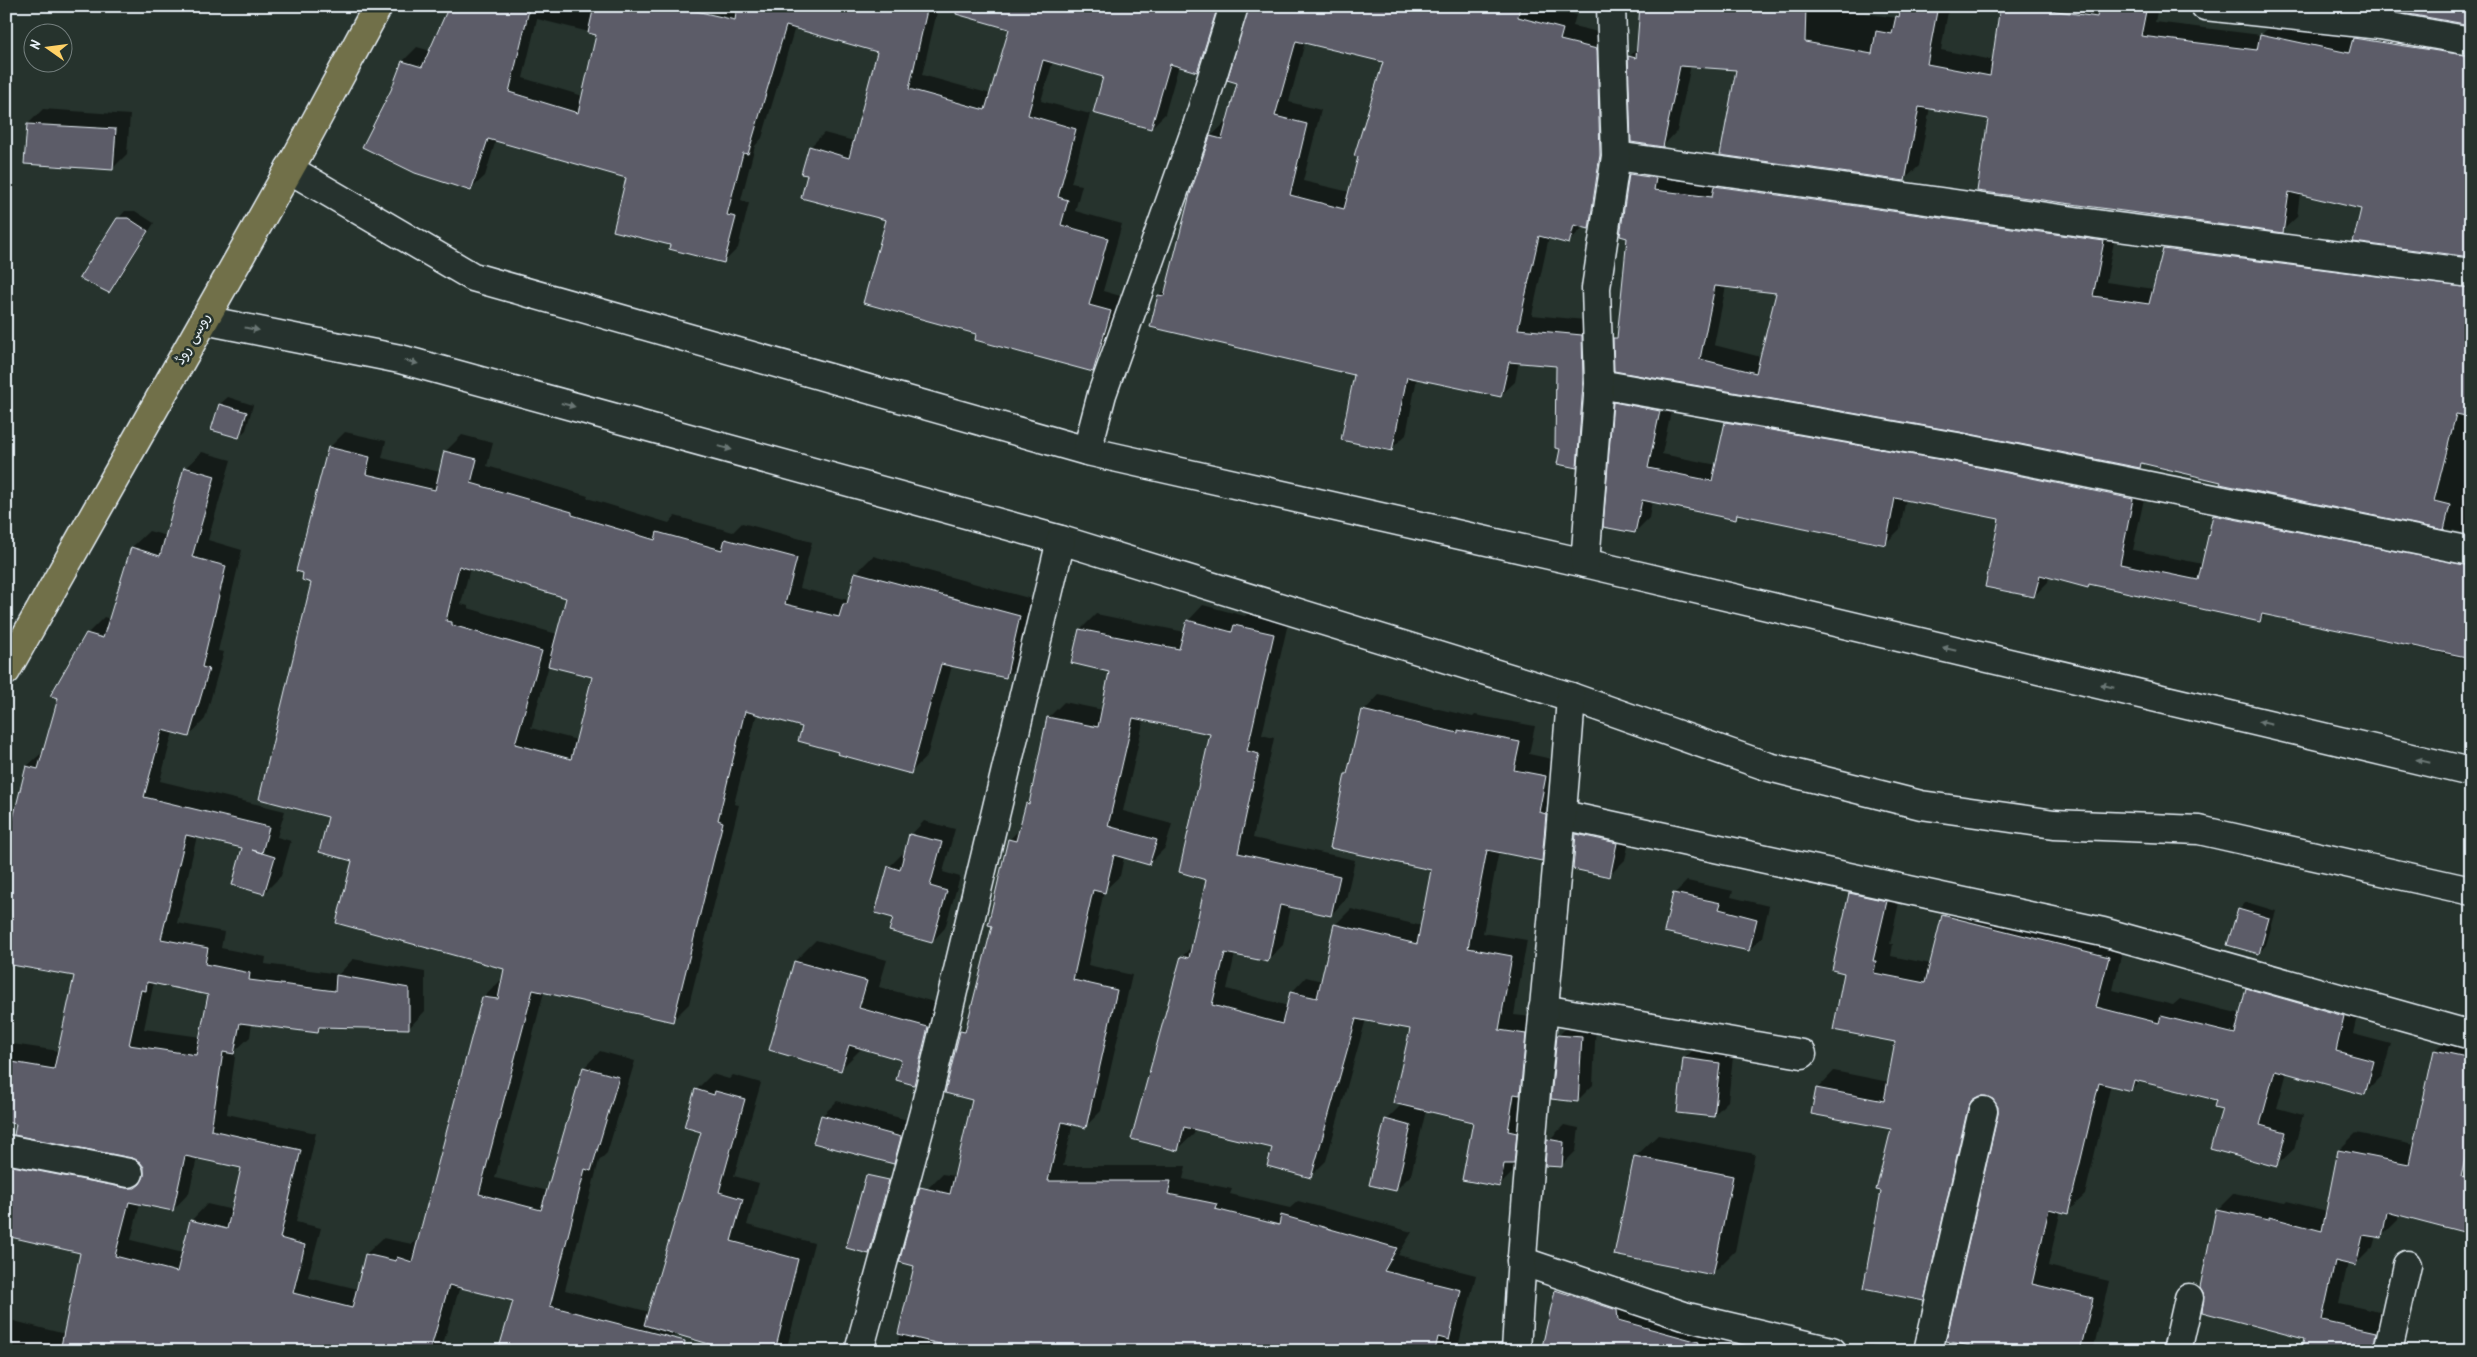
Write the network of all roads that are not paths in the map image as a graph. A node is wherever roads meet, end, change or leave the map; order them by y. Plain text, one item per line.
1 (378, 6) edge
2 (1234, 6) edge
3 (1612, 6) edge
4 (2205, 6) edge
5 (2381, 16) edge
6 (2471, 41) edge
7 (1616, 156) junction
8 (290, 169) junction
9 (2471, 273) edge
10 (204, 320) junction
11 (1599, 384) junction
12 (1087, 451) junction
13 (1062, 540) junction
14 (2471, 551) edge
15 (1585, 562) junction
16 (6, 671) edge
17 (1571, 697) junction
18 (2471, 772) edge
19 (1563, 815) junction
20 (2471, 891) edge
21 (1543, 1009) junction
22 (2471, 1035) edge
23 (1802, 1054) dead end
24 (1983, 1110) dead end
25 (6, 1149) edge
26 (129, 1173) dead end
27 (1521, 1261) junction
28 (2407, 1265) dead end
29 (2189, 1298) dead end
30 (859, 1351) edge
31 (1516, 1351) edge
32 (1832, 1351) edge
33 (1928, 1351) edge
34 (2177, 1351) edge
35 (2388, 1351) edge

1 - 8 main road, روسی روڈ
2 - 12 street
3 - 7 street
4 - 5 street
5 - 6 street
7 - 9 street
7 - 11 street
8 - 10 main road, روسی روڈ
8 - 12 street
10 -> 13 street
10 - 16 main road, روسی روڈ
11 - 14 street
11 - 15 street
12 - 15 street
13 - 17 street
13 - 30 street
18 -> 15 street
17 - 19 street
17 - 20 street
19 - 21 street
19 - 22 street
21 - 23 street
21 - 27 street
24 - 33 street
25 - 26 street
27 - 31 street
27 - 32 street
28 - 35 street
29 - 34 street

